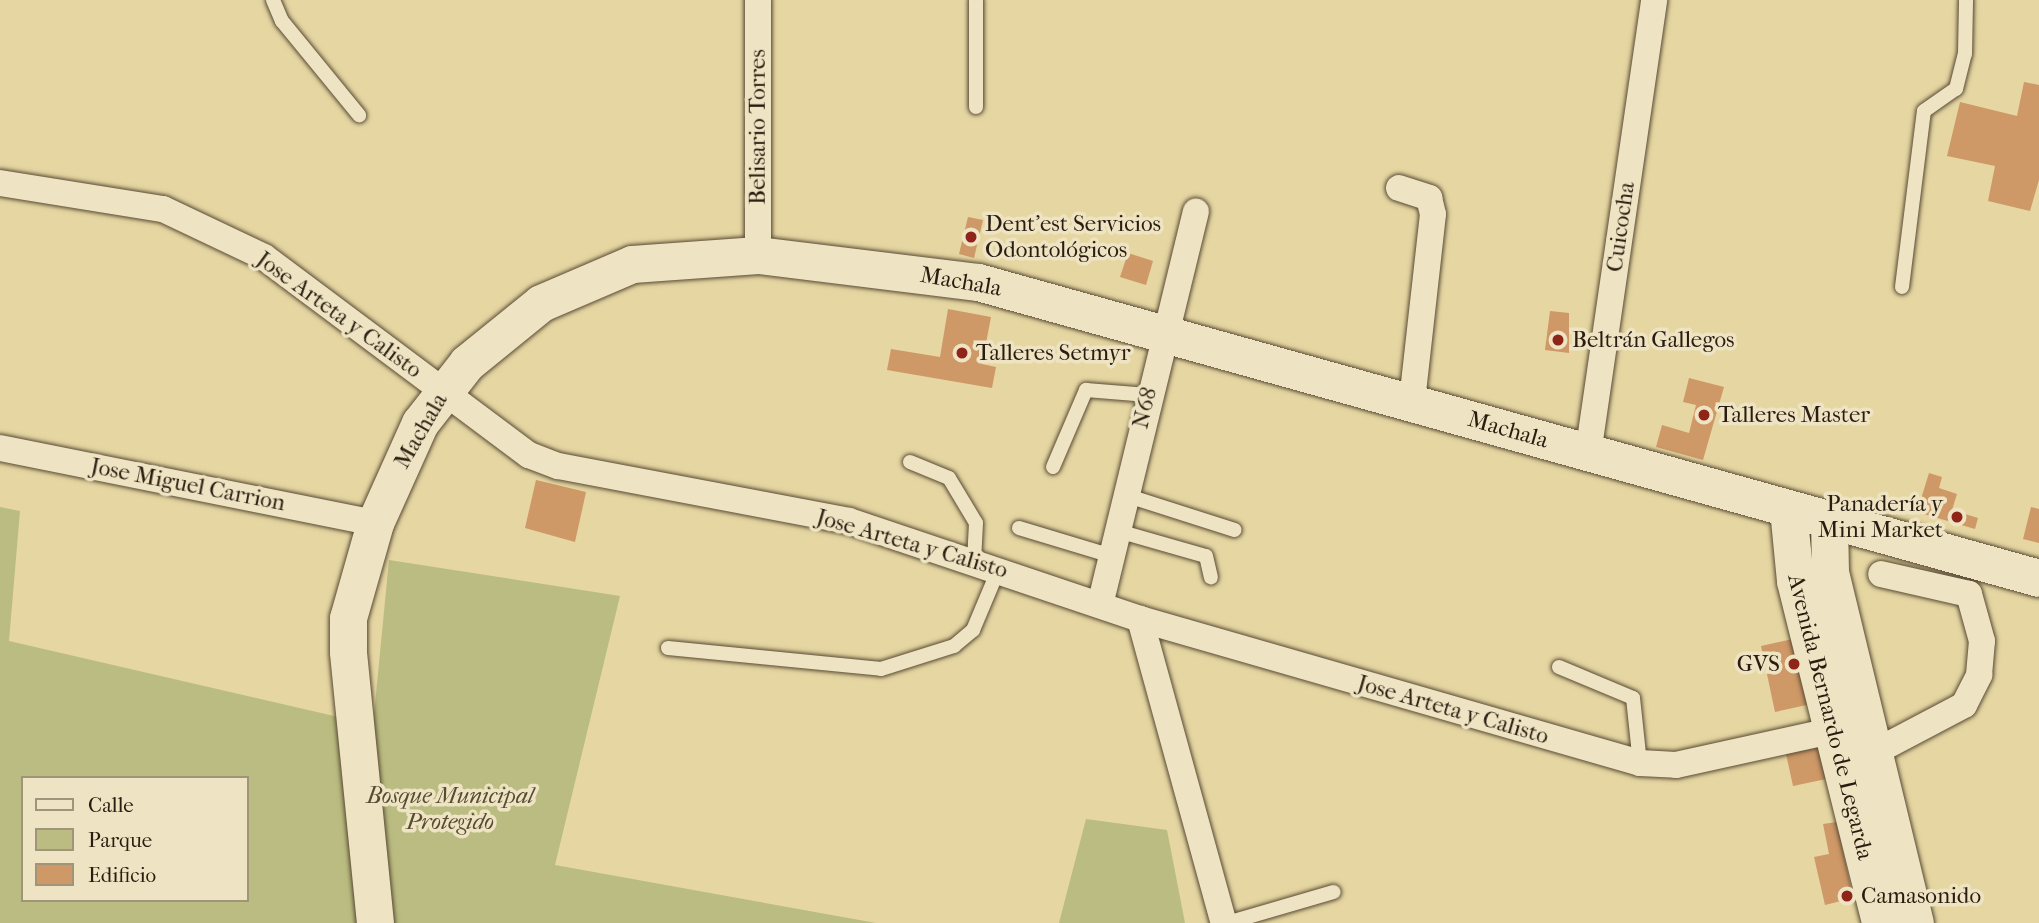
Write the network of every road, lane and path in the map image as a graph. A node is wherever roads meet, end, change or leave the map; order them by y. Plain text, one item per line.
1 (273, 0) edge
2 (758, 0) edge
3 (976, 0) edge
4 (1654, 0) edge
5 (1965, 0) edge
6 (976, 107) dead end
7 (359, 115) dead end
8 (0, 183) edge
9 (1399, 188) dead end
10 (1196, 212) dead end
11 (758, 255) junction
12 (1902, 287) dead end
13 (1163, 329) junction
14 (443, 390) junction
15 (1148, 394) junction
16 (1412, 402) junction
17 (0, 448) edge
18 (1588, 454) junction
19 (910, 462) dead end
20 (1053, 467) dead end
21 (1125, 495) junction
22 (1788, 509) junction
23 (1829, 520) junction
24 (375, 523) junction
25 (1019, 528) dead end
26 (1235, 530) dead end
27 (1115, 543) junction
28 (987, 564) junction
29 (1881, 574) dead end
30 (1211, 577) dead end
31 (2039, 578) edge
32 (1100, 605) junction
33 (1140, 620) junction
34 (668, 648) dead end
35 (1559, 667) dead end
36 (1835, 730) junction
37 (1873, 753) junction
38 (1640, 763) junction
39 (1334, 892) dead end
40 (1890, 919) edge
41 (375, 923) edge
42 (1226, 923) edge

1 - 7 lane
2 - 11 street, Belisario Torres
3 - 6 lane
4 - 18 street, Cuicocha
5 - 12 lane
8 - 14 street, Jose Arteta y Calisto
9 - 16 street
10 - 13 street, N68
11 - 13 main road, Machala
11 - 14 main road, Machala
13 - 15 street, N68
13 - 16 main road, Machala
14 - 24 main road, Machala
14 - 28 street, Jose Arteta y Calisto
15 - 20 lane
15 - 21 street, N68
16 - 18 main road, Machala
17 - 24 street, Jose Miguel Carrion
18 - 22 main road, Machala
19 - 28 lane
21 - 26 lane
21 - 27 street, N68
22 - 23 main road, Machala
22 - 36 main road, Avenida Bernardo de Legarda
23 - 31 main road, Machala
23 - 37 main road, Avenida Bernardo de Legarda
24 - 41 main road, Machala
25 - 27 lane
27 - 30 lane
27 - 32 street, N68
28 - 32 street, Jose Arteta y Calisto
28 - 34 lane
29 - 37 street
32 - 33 street, Jose Arteta y Calisto
33 - 38 street, Jose Arteta y Calisto
33 - 42 street
35 - 38 lane
36 - 38 street, Jose Arteta y Calisto
36 - 40 main road, Avenida Bernardo de Legarda
37 - 40 main road, Avenida Bernardo de Legarda
39 - 42 lane

